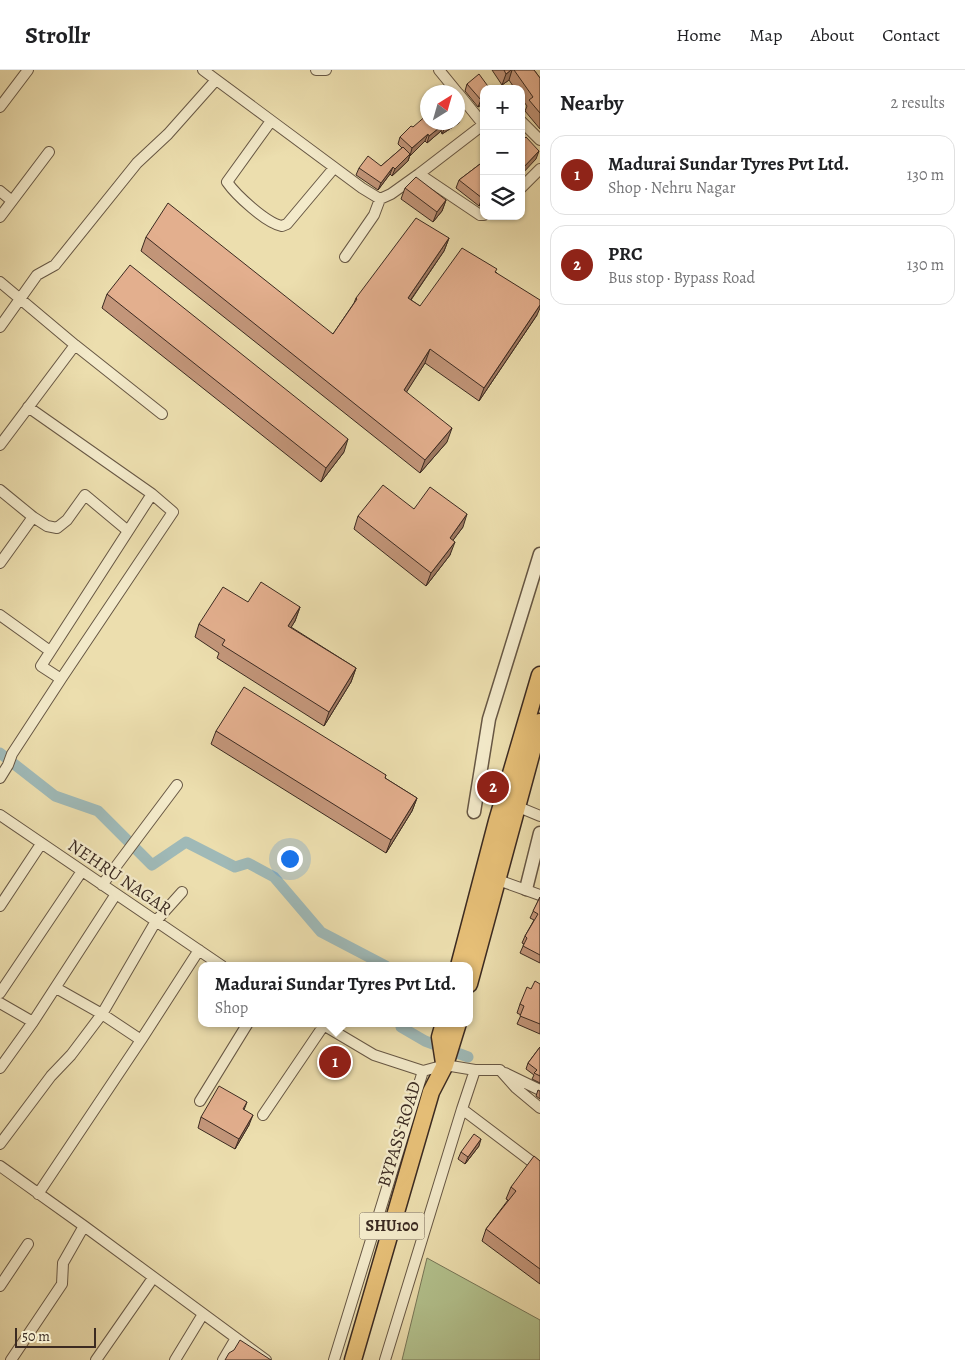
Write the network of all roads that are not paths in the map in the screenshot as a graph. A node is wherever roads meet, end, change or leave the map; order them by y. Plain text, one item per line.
1 (28, 70) edge
2 (202, 70) edge
3 (316, 70) edge
4 (326, 70) edge
5 (439, 70) edge
6 (216, 80) junction
7 (451, 85) edge
8 (465, 103) edge
9 (0, 107) edge
10 (480, 120) edge
11 (271, 121) junction
12 (525, 125) edge
13 (480, 126) edge
14 (540, 140) edge
15 (49, 152) dead end
16 (334, 168) junction
17 (540, 169) edge
18 (419, 174) junction
19 (525, 184) edge
20 (0, 191) edge
21 (380, 199) junction
22 (12, 201) junction
23 (480, 215) edge
24 (0, 217) edge
25 (345, 257) dead end
26 (0, 282) edge
27 (21, 299) junction
28 (0, 327) edge
29 (74, 345) junction
30 (28, 407) junction
31 (162, 414) dead end
32 (0, 444) edge
33 (0, 490) edge
34 (152, 494) junction
35 (33, 517) junction
36 (128, 531) junction
37 (540, 554) edge
38 (0, 563) edge
39 (0, 616) edge
40 (50, 651) junction
41 (540, 675) edge
42 (62, 679) junction
43 (540, 722) edge
44 (0, 778) edge
45 (177, 786) dead end
46 (516, 806) junction
47 (474, 812) dead end
48 (0, 815) edge
49 (540, 816) edge
50 (540, 833) edge
51 (41, 844) junction
52 (82, 871) junction
53 (498, 880) junction
54 (102, 885) junction
55 (526, 889) junction
56 (182, 892) dead end
57 (116, 894) junction
58 (540, 895) edge
59 (0, 906) edge
60 (156, 921) junction
61 (199, 950) junction
62 (216, 962) edge
63 (460, 962) edge
64 (473, 970) edge
65 (56, 988) junction
66 (0, 994) edge
67 (0, 1003) edge
68 (102, 1014) junction
69 (33, 1022) junction
70 (246, 1027) edge
71 (320, 1027) edge
72 (327, 1027) edge
73 (456, 1027) edge
74 (141, 1040) junction
75 (445, 1046) edge
76 (0, 1068) edge
77 (475, 1070) junction
78 (500, 1070) junction
79 (423, 1071) junction
80 (540, 1090) edge
81 (200, 1100) dead end
82 (540, 1108) edge
83 (462, 1109) junction
84 (263, 1115) dead end
85 (0, 1144) edge
86 (0, 1166) edge
87 (540, 1168) edge
88 (38, 1194) junction
89 (84, 1226) junction
90 (28, 1244) dead end
91 (153, 1278) junction
92 (0, 1286) edge
93 (203, 1314) junction
94 (236, 1338) junction
95 (11, 1360) edge
96 (96, 1360) edge
97 (175, 1360) edge
98 (223, 1360) edge
99 (266, 1360) edge
100 (334, 1360) edge
101 (353, 1360) edge
102 (385, 1360) edge

1 - 9 street
2 - 6 street
3 - 4 street
5 - 7 street
6 - 11 street
6 - 27 street
8 - 10 street
11 - 16 street
11 - 16 street
12 - 14 street
13 - 18 street
15 - 22 street
16 - 21 street
17 - 19 street
18 - 21 street
18 - 23 street
20 - 22 street
21 - 25 street
22 - 24 street
26 - 27 street
27 - 28 street
27 - 29 street
29 - 30 street
29 - 31 street
30 - 32 street
30 - 34 street
33 - 35 street
34 - 36 street
34 - 42 street
35 - 36 street
35 - 38 street
36 - 40 street
37 - 47 street
39 - 40 street
40 - 42 street
41 - 63 main road
42 - 44 street
43 - 46 main road
45 - 54 street
46 - 49 street
46 - 53 main road
48 - 51 street, NEHRU NAGAR
50 - 55 street
51 - 52 street, NEHRU NAGAR
51 - 59 street
52 - 54 street, NEHRU NAGAR
52 - 66 street
53 - 55 street
53 - 64 main road
54 - 57 street, NEHRU NAGAR
55 - 58 street
56 - 60 street
57 - 60 street, NEHRU NAGAR
57 - 65 street
60 - 61 street, NEHRU NAGAR
60 - 68 street
61 - 62 street, NEHRU NAGAR
61 - 74 street
65 - 68 street
65 - 69 street
67 - 69 street
68 - 74 street
68 - 85 street
69 - 76 street
70 - 81 street
71 - 84 street
72 - 79 street
73 - 75 main road, BYPASS ROAD / SHU100
74 - 88 street
75 - 77 street
75 - 79 street
75 - 101 main road, BYPASS ROAD / SHU100
77 - 78 street
77 - 83 street
78 - 80 street
78 - 82 street
79 - 100 street
83 - 87 street
83 - 102 street
86 - 88 street
88 - 89 street
89 - 91 street
89 - 95 street
90 - 92 street
91 - 93 street
91 - 96 street
93 - 94 street
93 - 97 street
94 - 98 street
94 - 99 street

